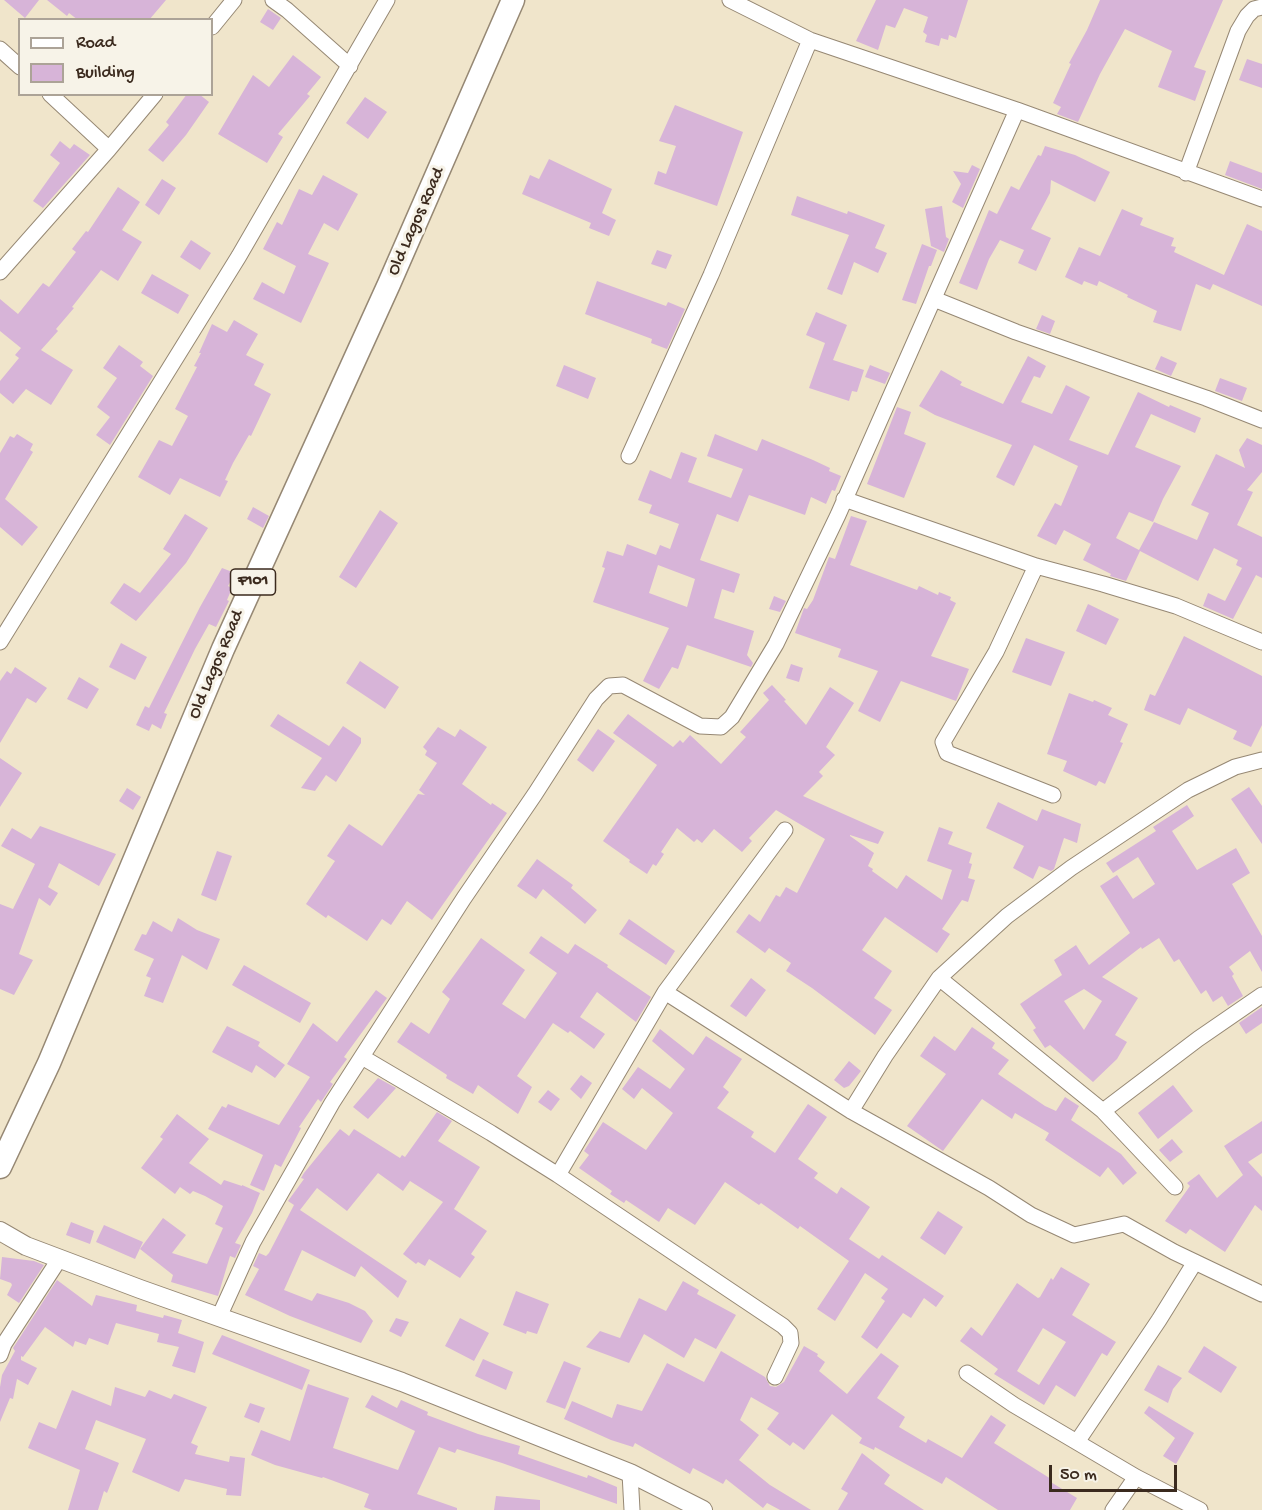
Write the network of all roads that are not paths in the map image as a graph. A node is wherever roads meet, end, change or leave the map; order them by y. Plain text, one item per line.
1 (234, 0) edge
2 (273, 0) edge
3 (387, 0) edge
4 (513, 0) edge
5 (730, 0) edge
6 (1262, 6) edge
7 (213, 26) edge
8 (810, 40) junction
9 (0, 49) edge
10 (18, 65) edge
11 (350, 66) junction
12 (52, 96) edge
13 (153, 96) edge
14 (1017, 110) junction
15 (110, 149) junction
16 (1186, 173) junction
17 (1262, 199) edge
18 (0, 272) edge
19 (934, 299) junction
20 (1262, 420) edge
21 (628, 456) dead end
22 (844, 499) junction
23 (1036, 566) junction
24 (5, 623) edge
25 (0, 642) edge
26 (1262, 642) edge
27 (1262, 760) edge
28 (1053, 795) dead end
29 (785, 830) dead end
30 (939, 978) junction
31 (665, 992) junction
32 (1262, 995) edge
33 (362, 1057) junction
34 (851, 1111) junction
35 (1103, 1111) junction
36 (0, 1167) edge
37 (558, 1175) junction
38 (1175, 1187) dead end
39 (0, 1231) edge
40 (60, 1258) junction
41 (1196, 1262) junction
42 (1262, 1294) edge
43 (219, 1317) junction
44 (0, 1355) edge
45 (968, 1373) dead end
46 (775, 1377) dead end
47 (1077, 1442) junction
48 (630, 1473) junction
49 (1136, 1478) junction
50 (632, 1510) edge
51 (703, 1510) edge
52 (1113, 1510) edge
53 (1200, 1510) edge

1 - 7 street
2 - 11 street
3 - 11 street
4 - 36 main road, Old Lagos Road / F101
5 - 8 street
6 - 16 street
8 - 14 street
8 - 21 street
9 - 10 street
11 - 24 street
12 - 15 street
13 - 15 street
14 - 16 street
14 - 19 street
15 - 18 street
16 - 17 street
19 - 20 street
19 - 22 street
22 - 23 street
22 - 33 street
23 - 26 street
23 - 28 street
24 - 25 street
27 - 30 street
29 - 31 street
30 - 34 street
30 - 35 street
31 - 34 street
31 - 37 street
32 - 35 street
33 - 37 street
33 - 43 street
34 - 41 street
35 - 38 street
37 - 46 street
39 - 40 street
40 - 43 street
40 - 44 street
41 - 42 street
41 - 47 street
43 - 48 street
45 - 47 street
47 - 49 street
48 - 50 street
48 - 51 street
49 - 52 street
49 - 53 street

